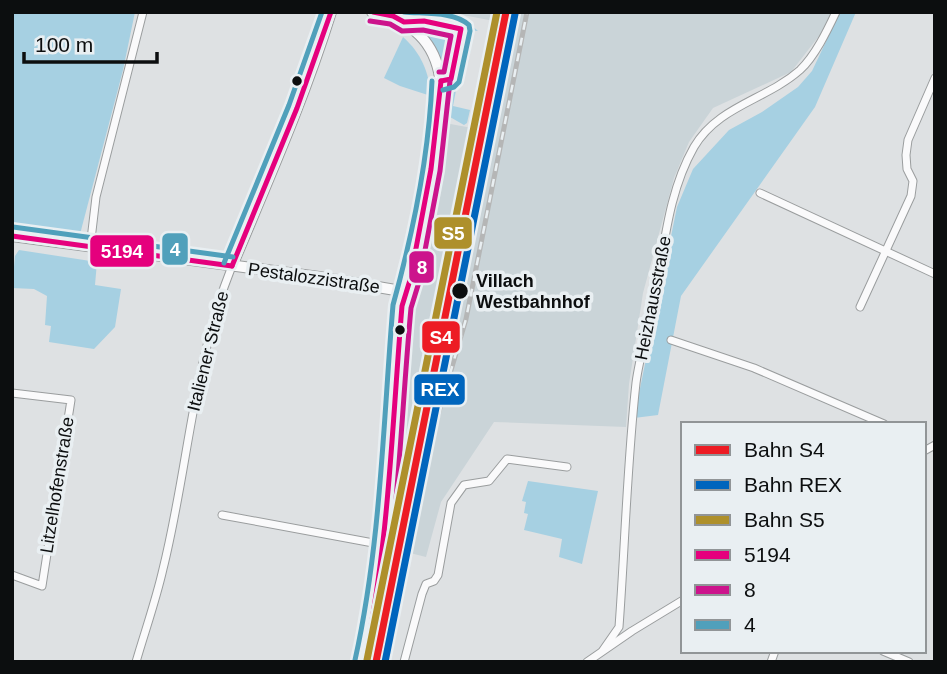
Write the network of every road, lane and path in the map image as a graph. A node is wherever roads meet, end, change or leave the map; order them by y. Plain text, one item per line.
1 (143, 12) edge
2 (331, 12) edge
3 (372, 12) edge
4 (836, 12) edge
5 (935, 78) edge
6 (760, 193) dead end
7 (12, 236) edge
8 (90, 248) junction
9 (887, 251) junction
10 (232, 265) junction
11 (935, 275) edge
12 (407, 292) junction
13 (860, 307) dead end
14 (671, 340) dead end
15 (12, 393) edge
16 (879, 422) edge
17 (567, 467) dead end
18 (222, 515) dead end
19 (384, 545) junction
20 (12, 575) edge
21 (681, 601) edge
22 (603, 650) junction
23 (888, 653) edge
24 (136, 662) edge
25 (364, 662) edge
26 (404, 662) edge
27 (587, 662) edge
28 (909, 662) edge

1 - 8 street
2 - 10 main road, Italiener Straße
3 - 12 main road
4 - 22 street, Heizhausstraße
5 - 9 street
6 - 9 street
7 - 8 main road, Pestalozzistraße
8 - 10 main road, Pestalozzistraße
9 - 11 street
9 - 13 street
10 - 12 main road, Pestalozzistraße
10 - 24 street, Italiener Straße
12 - 19 main road
14 - 16 street
15 - 20 street, Litzelhofenstraße
17 - 26 street
18 - 19 street
19 - 25 main road
21 - 22 street
22 - 27 street
23 - 28 street

